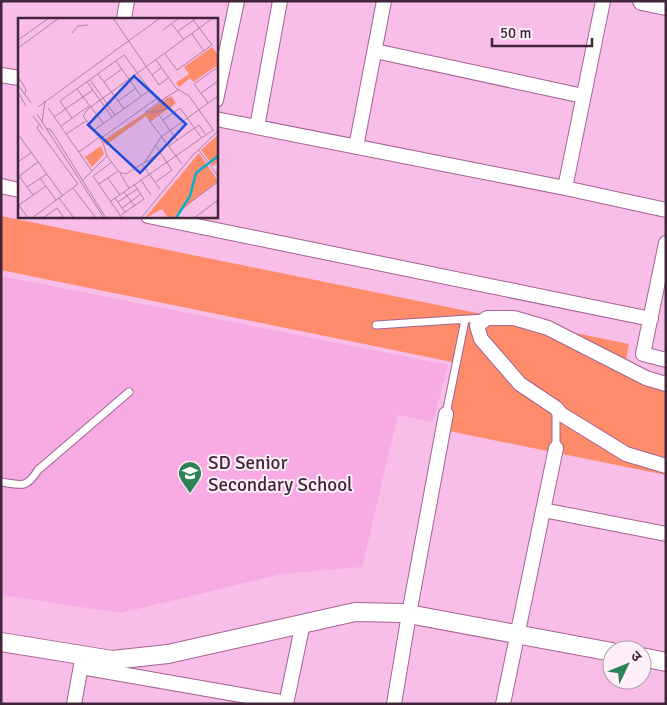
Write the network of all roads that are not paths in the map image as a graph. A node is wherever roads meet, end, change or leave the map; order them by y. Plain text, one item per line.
1 (127, 1) edge
2 (237, 1) edge
3 (280, 1) edge
4 (384, 1) edge
5 (603, 1) edge
6 (642, 1) edge
7 (666, 6) edge
8 (124, 18) edge
9 (375, 50) junction
10 (1, 75) edge
11 (18, 78) edge
12 (218, 91) edge
13 (583, 96) junction
14 (218, 119) edge
15 (257, 127) junction
16 (356, 147) junction
17 (1, 186) edge
18 (565, 188) junction
19 (18, 190) edge
20 (666, 210) edge
21 (158, 218) edge
22 (666, 243) edge
23 (487, 318) junction
24 (651, 319) junction
25 (465, 320) junction
26 (376, 325) dead end
27 (666, 360) edge
28 (666, 384) edge
29 (129, 392) dead end
30 (556, 408) junction
31 (446, 414) joint
32 (556, 448) joint
33 (666, 466) edge
34 (1, 482) edge
35 (543, 510) junction
36 (666, 534) edge
37 (409, 614) junction
38 (303, 623) junction
39 (517, 635) junction
40 (1, 642) edge
41 (602, 650) edge
42 (652, 659) edge
43 (82, 661) junction
44 (666, 662) edge
45 (74, 704) edge
46 (286, 704) edge
47 (394, 704) edge
48 (503, 704) edge

1 - 8 street
2 - 12 street
3 - 15 street
4 - 9 street
5 - 13 street
6 - 7 street
9 - 13 street
9 - 16 street
10 - 11 street
13 - 18 street
14 - 15 street
15 - 16 street
16 - 18 street
17 - 19 street
18 - 20 street
21 - 24 street
22 - 24 street
23 - 25 lane
23 - 28 street
23 - 30 street
24 - 27 street
25 - 26 lane
25 - 31 lane
29 - 34 lane
30 - 32 lane
30 - 33 street
31 - 37 street
32 - 35 street
35 - 36 street
35 - 39 street
37 - 38 street
37 - 39 street
37 - 47 street
38 - 43 street
38 - 46 street
39 - 41 street
39 - 48 street
40 - 43 street
42 - 44 street
43 - 45 street
43 - 46 street

